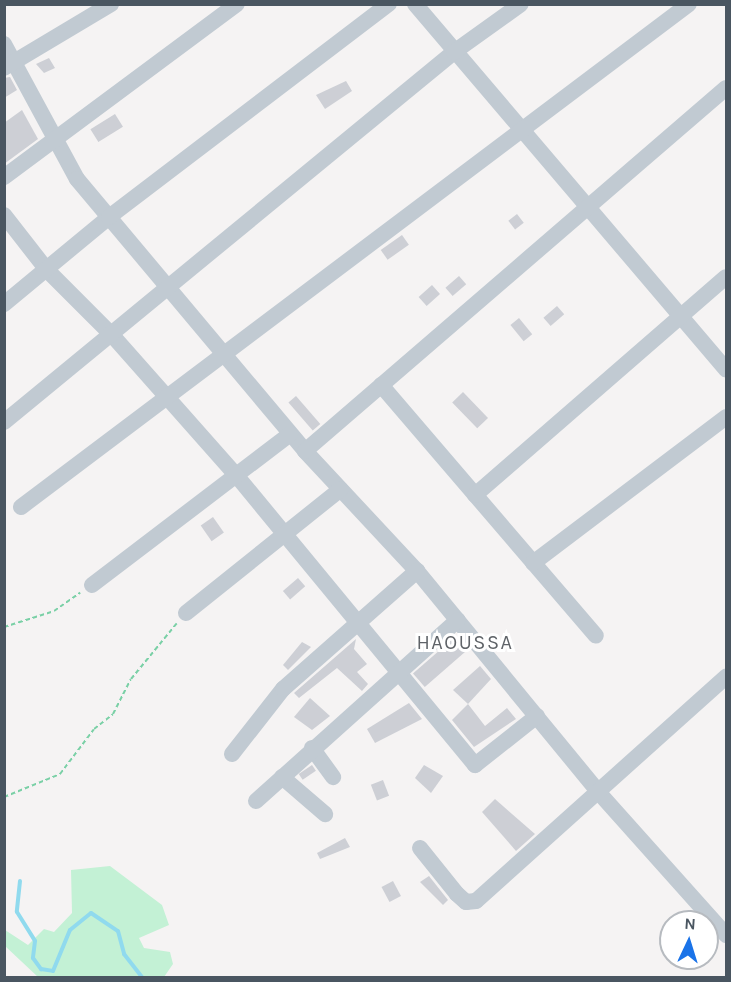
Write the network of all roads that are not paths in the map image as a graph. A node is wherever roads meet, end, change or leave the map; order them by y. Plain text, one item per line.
1 (111, 4) edge
2 (237, 4) edge
3 (389, 4) edge
4 (415, 4) edge
5 (521, 4) edge
6 (689, 4) edge
7 (4, 44) edge
8 (454, 52) junction
9 (9, 65) edge
10 (726, 88) edge
11 (520, 131) junction
12 (56, 140) junction
13 (4, 177) edge
14 (588, 208) junction
15 (4, 215) edge
16 (109, 217) junction
17 (47, 270) junction
18 (726, 277) edge
19 (168, 287) junction
20 (4, 304) edge
21 (682, 316) junction
22 (112, 335) junction
23 (226, 353) junction
24 (726, 370) edge
25 (381, 385) junction
26 (167, 397) junction
27 (726, 417) edge
28 (4, 422) edge
29 (290, 434) junction
30 (305, 451) junction
31 (236, 475) junction
32 (341, 489) junction
33 (475, 495) junction
34 (21, 507) dead end
35 (283, 534) junction
36 (533, 563) junction
37 (417, 571) junction
38 (92, 585) road end
39 (186, 613) road end
40 (458, 620) junction
41 (354, 622) junction
42 (596, 636) dead end
43 (395, 672) junction
44 (726, 677) edge
45 (537, 716) junction
46 (312, 748) junction
47 (232, 754) dead end
48 (282, 777) junction
49 (333, 777) dead end
50 (601, 795) junction
51 (256, 801) dead end
52 (325, 814) dead end
53 (420, 848) dead end
54 (726, 934) edge

1 - 9 street
2 - 12 street
3 - 16 street
4 - 8 street
5 - 8 street
6 - 11 street
7 - 9 street
8 - 11 street
8 - 19 street
9 - 12 street
10 - 14 street
11 - 14 street
11 - 23 street
12 - 13 street
12 - 16 street
14 - 21 street
14 - 25 street
15 - 17 street
16 - 17 street
16 - 19 street
17 - 20 street
17 - 22 street
18 - 21 street
19 - 22 street
19 - 23 street
21 - 24 street
21 - 33 street
22 - 26 street
22 - 28 street
23 - 26 street
23 - 29 street
25 - 30 street
25 - 33 street
26 - 31 street
26 - 34 street
27 - 36 street
29 - 30 street
29 - 31 street
30 - 32 street
31 - 35 street
31 - 38 street
32 - 35 street
32 - 37 street
33 - 36 street
35 - 39 street
35 - 41 street
36 - 42 street
37 - 40 street
37 - 41 street
40 - 43 street
40 - 45 street
41 - 43 street
41 - 47 street
43 - 45 street
43 - 46 street
44 - 50 street
45 - 50 street
46 - 48 street
46 - 49 street
48 - 51 street
48 - 52 street
50 - 53 street
50 - 54 street

